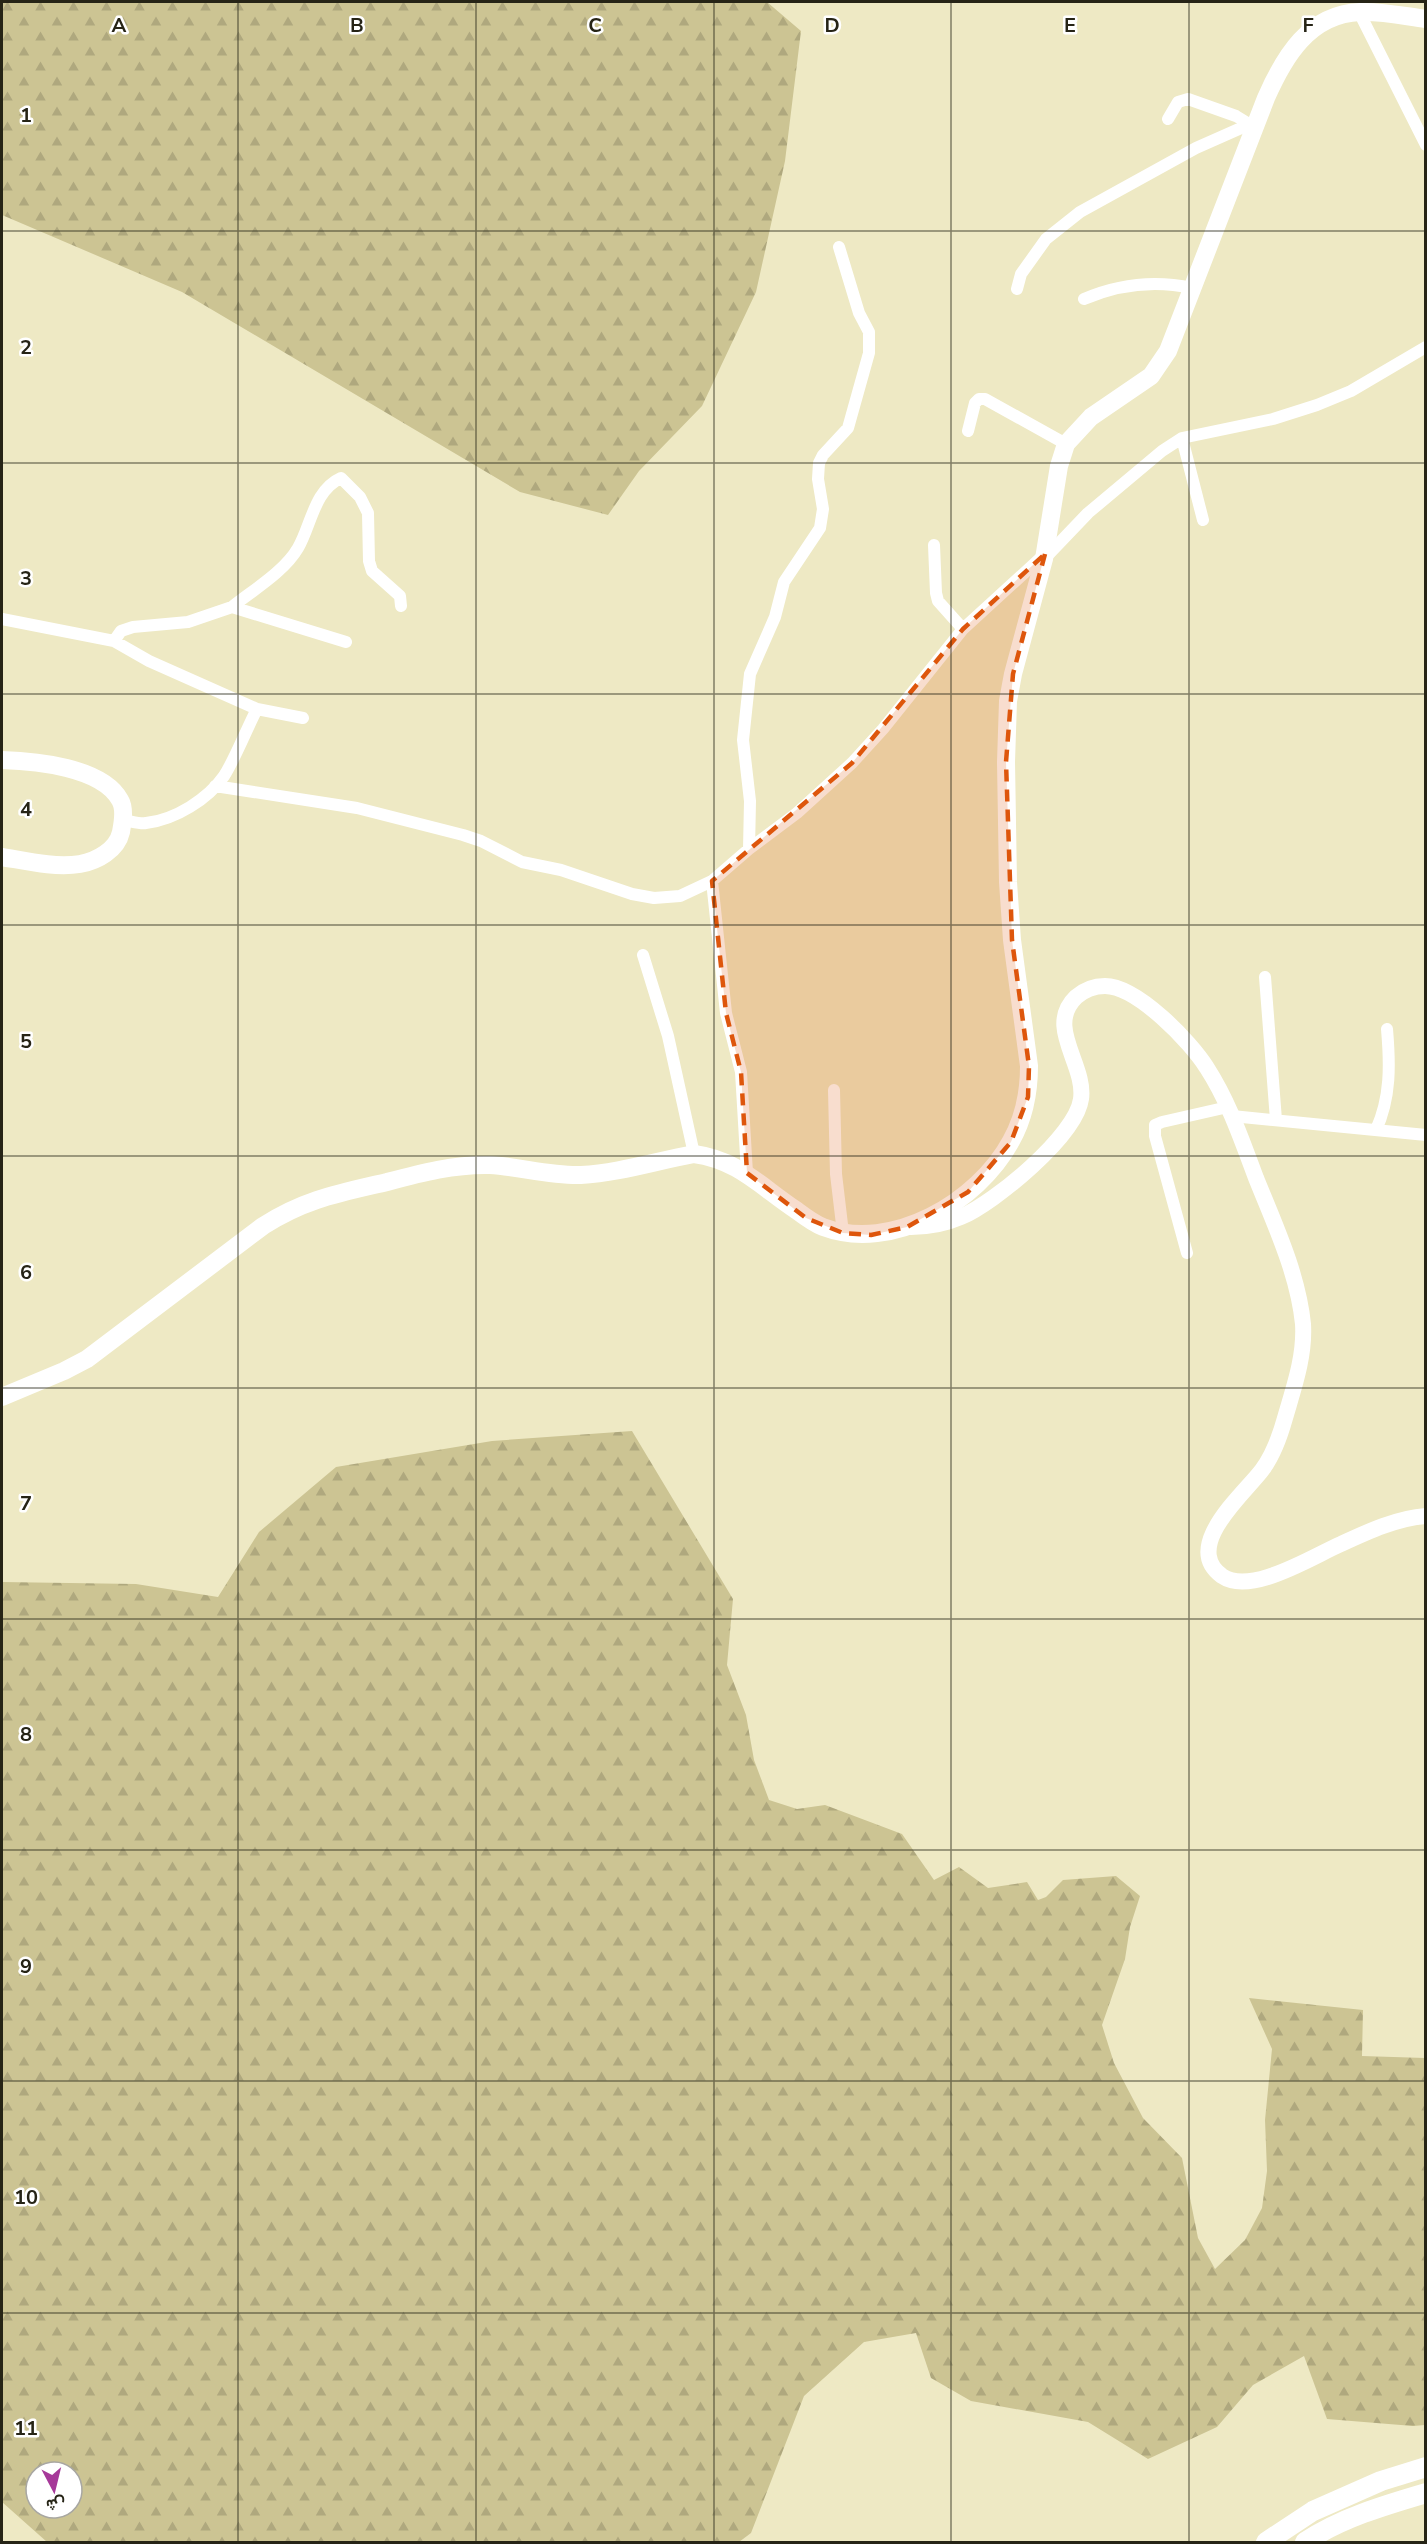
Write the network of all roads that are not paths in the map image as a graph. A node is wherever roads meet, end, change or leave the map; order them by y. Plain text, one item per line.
1 (1358, 7) edge
2 (1425, 19) edge
3 (1168, 119) dead end
4 (1253, 123) junction
5 (1425, 145) edge
6 (839, 247) dead end
7 (1192, 288) junction
8 (1017, 290) dead end
9 (1084, 299) dead end
10 (1425, 347) edge
11 (968, 431) dead end
12 (1182, 438) junction
13 (1066, 444) junction
14 (1203, 520) dead end
15 (934, 545) dead end
16 (1045, 556) junction
17 (401, 606) dead end
18 (232, 608) junction
19 (2, 619) edge
20 (963, 629) junction
21 (114, 641) junction
22 (346, 642) dead end
23 (257, 709) junction
24 (303, 718) dead end
25 (2, 760) edge
26 (215, 786) junction
27 (123, 820) junction
28 (749, 849) junction
29 (2, 857) edge
30 (712, 881) junction
31 (643, 955) dead end
32 (1265, 977) dead end
33 (1387, 1029) dead end
34 (834, 1090) dead end
35 (1230, 1111) junction
36 (1276, 1120) junction
37 (1376, 1130) junction
38 (1425, 1135) edge
39 (694, 1154) junction
40 (747, 1173) junction
41 (907, 1227) junction
42 (843, 1233) junction
43 (1187, 1253) dead end
44 (2, 1397) edge
45 (1425, 1516) edge
46 (1425, 2467) edge
47 (1425, 2493) edge
48 (1266, 2542) edge
49 (1305, 2542) edge

1 - 2 main road
1 - 4 main road
1 - 5 street
3 - 4 street
4 - 7 main road
4 - 8 street
6 - 28 street
7 - 9 street
7 - 13 main road
10 - 12 street
11 - 13 street
12 - 14 street
12 - 16 street
13 - 16 main road
15 - 20 street
16 - 20 street
16 - 41 main road
17 - 18 street
18 - 21 street
18 - 22 street
19 - 21 street
20 - 28 street
21 - 23 street
23 - 24 street
23 - 26 street
25 - 27 main road
26 - 27 street
26 - 30 street
27 - 29 main road
28 - 30 street
30 - 40 street
31 - 39 street
32 - 36 street
33 - 37 street
34 - 42 street
35 - 36 street
35 - 41 main road
35 - 43 street
35 - 45 main road
36 - 37 street
37 - 38 street
39 - 40 main road
39 - 44 main road
40 - 42 main road
41 - 42 main road
46 - 48 highway
47 - 49 highway

